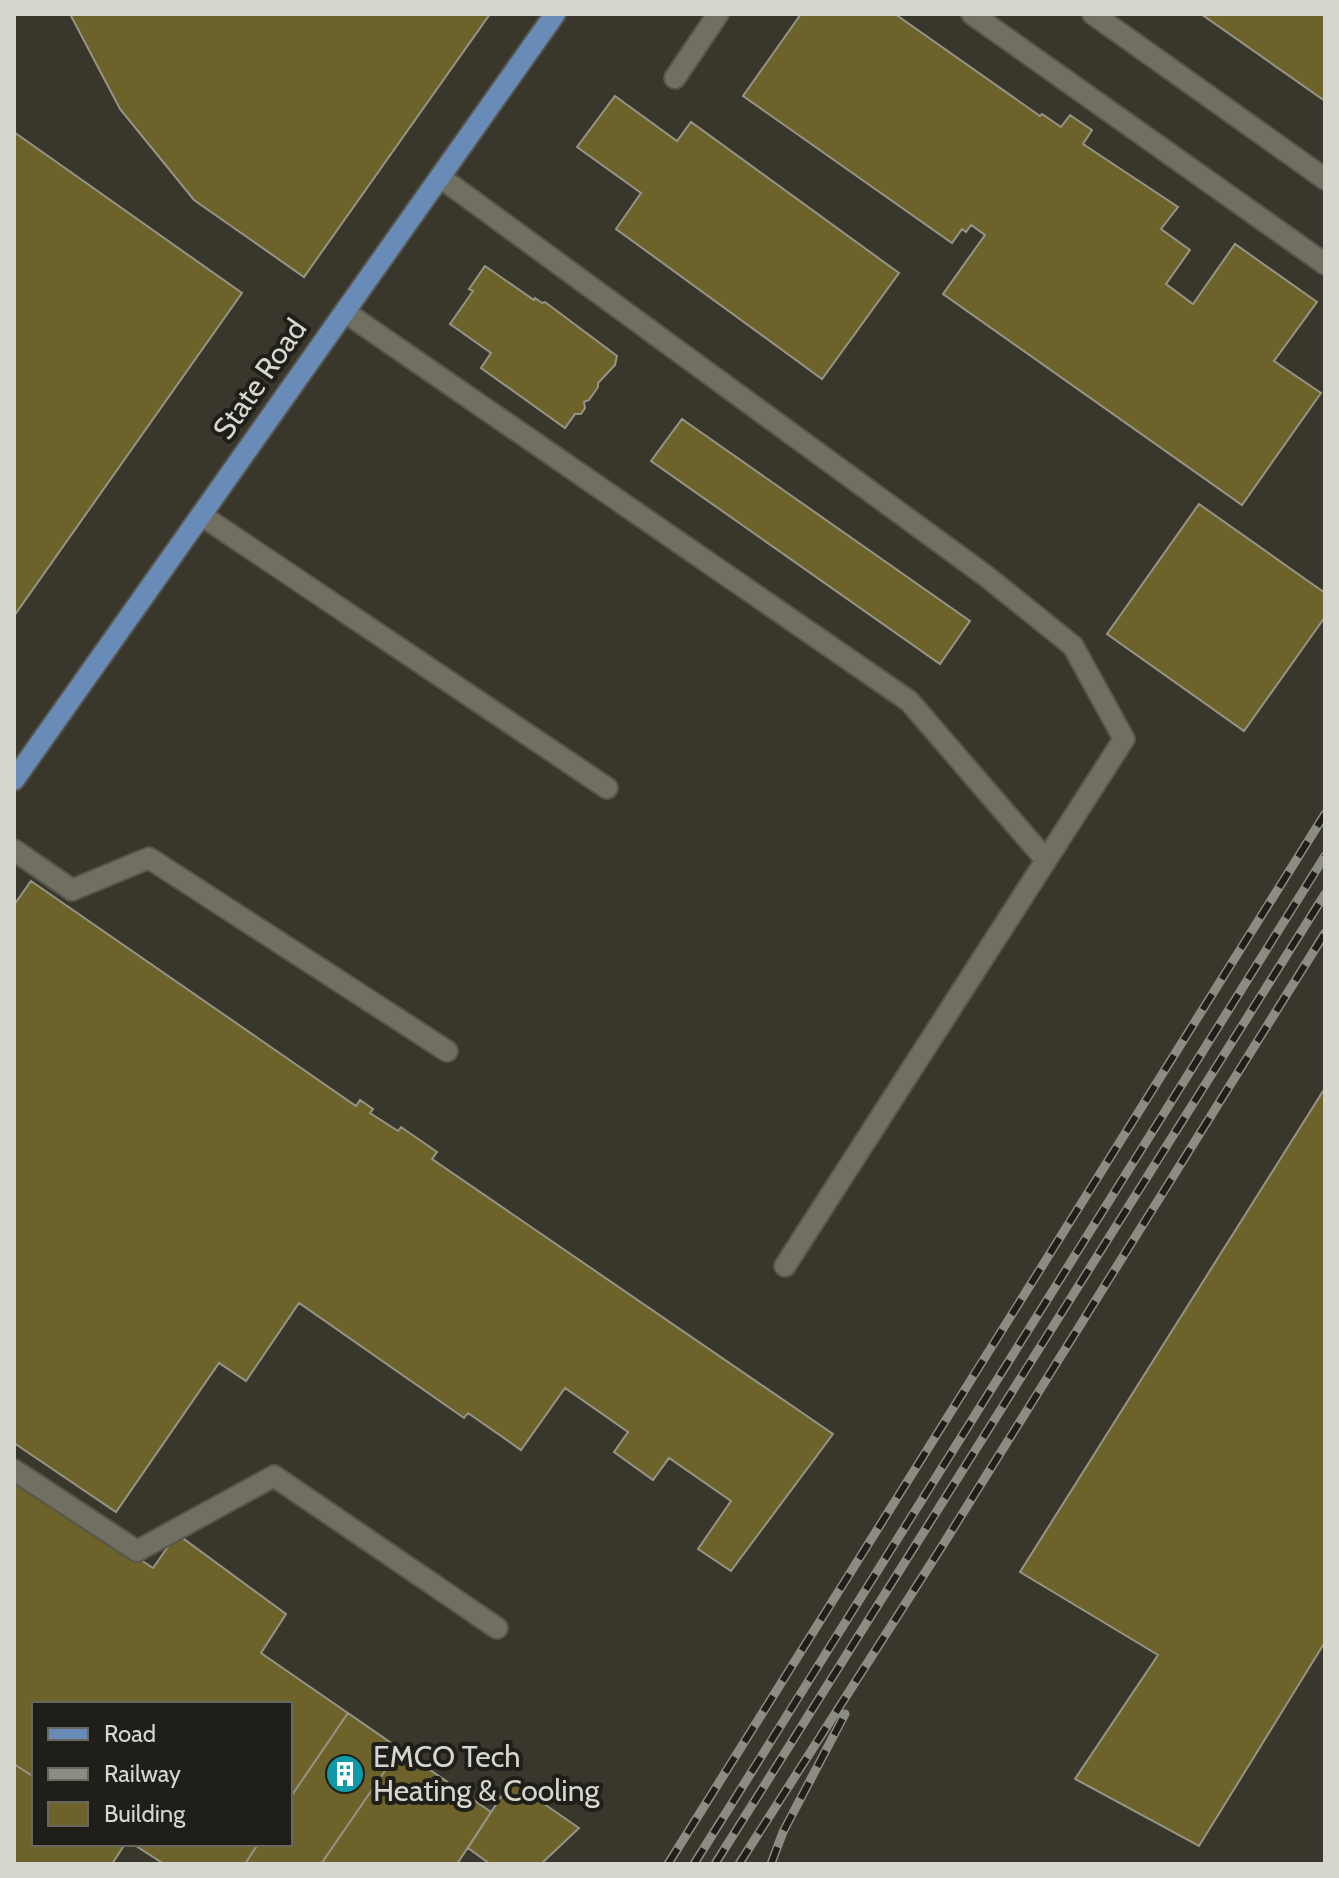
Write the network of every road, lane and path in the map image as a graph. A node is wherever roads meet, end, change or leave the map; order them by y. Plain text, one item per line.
1 (555, 14) edge
2 (718, 14) edge
3 (972, 14) edge
4 (1093, 14) edge
5 (675, 78) dead end
6 (440, 177) junction
7 (1325, 179) edge
8 (1325, 264) edge
9 (345, 312) junction
10 (201, 515) junction
11 (14, 780) edge
12 (607, 788) dead end
13 (14, 850) edge
14 (1046, 860) junction
15 (447, 1051) dead end
16 (785, 1266) dead end
17 (14, 1470) edge
18 (497, 1628) dead end

1 - 6 main road, State Road
2 - 5 lane
3 - 8 lane
4 - 7 lane
6 - 9 main road, State Road
6 - 14 lane
9 - 10 main road, State Road
9 - 14 lane
10 - 11 main road, State Road
10 - 12 lane
13 - 15 lane
14 - 16 lane
17 - 18 lane

